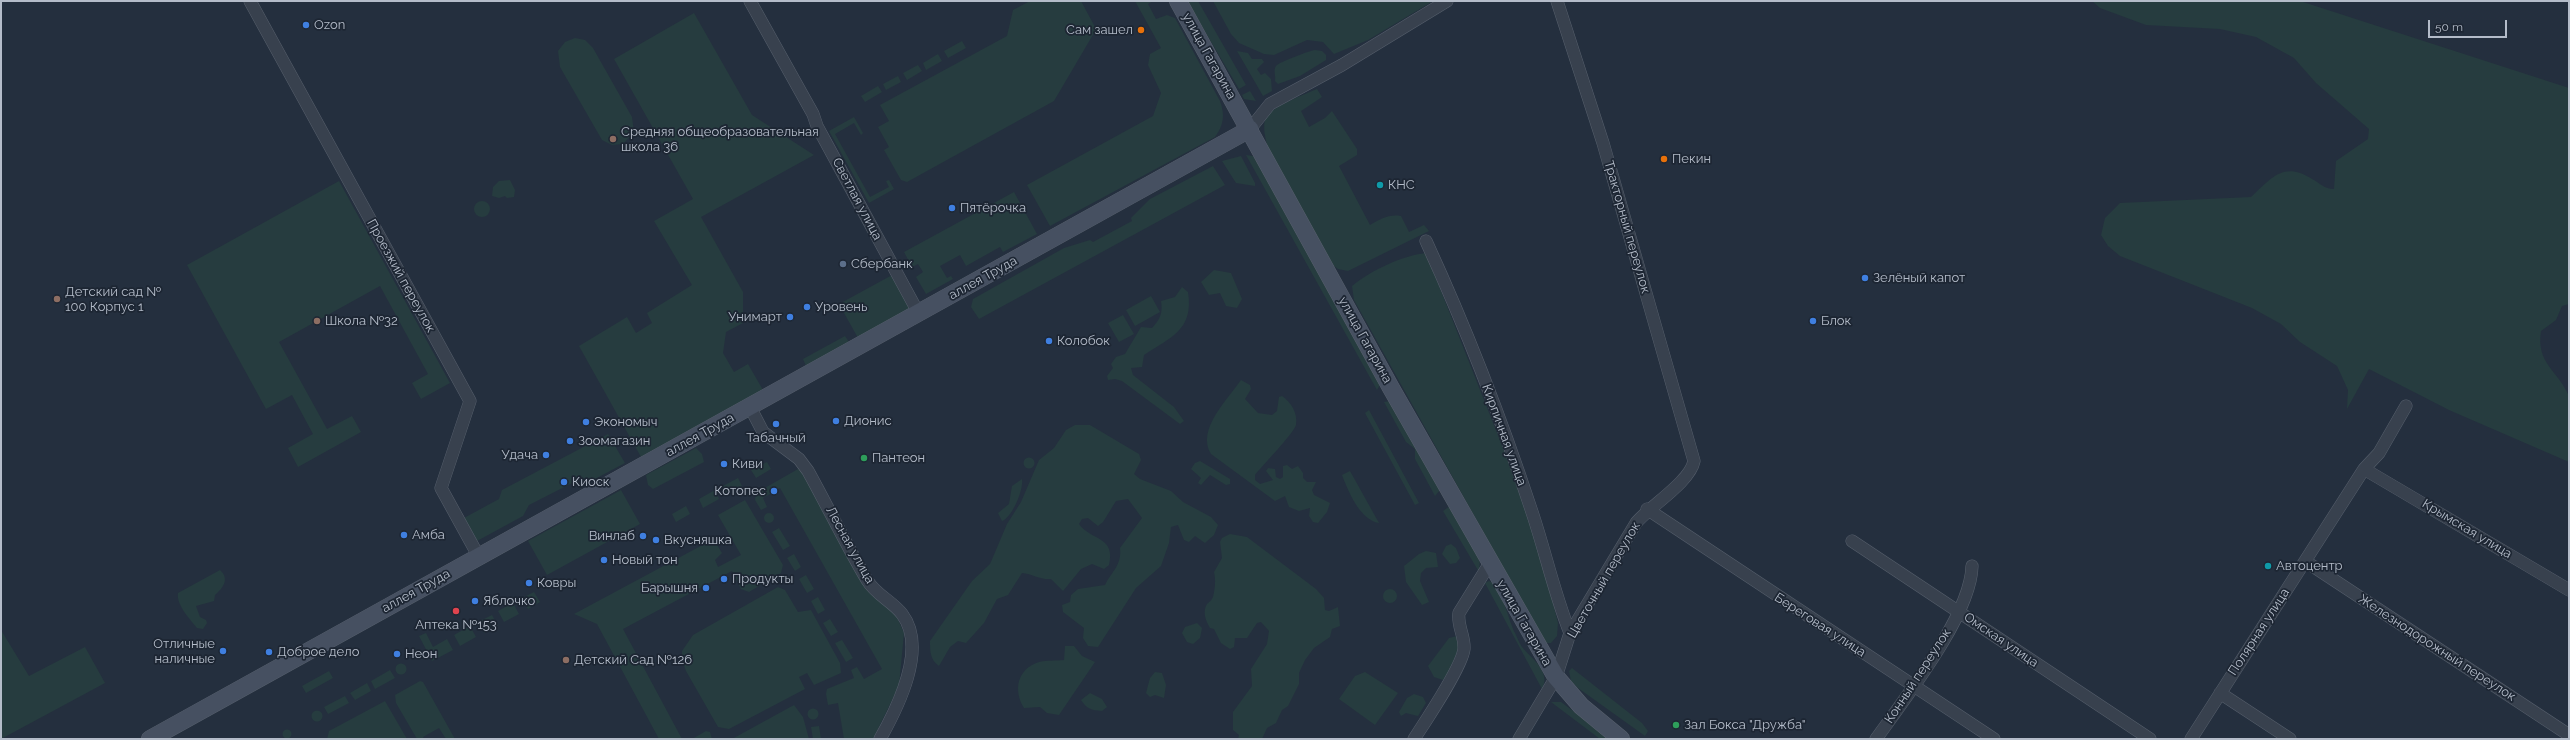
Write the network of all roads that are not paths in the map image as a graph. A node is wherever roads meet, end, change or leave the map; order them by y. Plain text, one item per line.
1 (250, 1) edge
2 (750, 1) edge
3 (1178, 1) edge
4 (1447, 1) edge
5 (1557, 1) edge
6 (1250, 129) junction
7 (1426, 241) dead end
8 (919, 314) junction
9 (2406, 406) dead end
10 (750, 407) junction
11 (1692, 455) joint
12 (2364, 469) junction
13 (1647, 509) junction
14 (1852, 541) dead end
15 (479, 557) junction
16 (2305, 561) junction
17 (1490, 563) junction
18 (1972, 566) dead end
19 (2569, 590) edge
20 (1959, 613) junction
21 (1570, 633) junction
22 (1556, 677) junction
23 (1914, 686) junction
24 (2220, 693) junction
25 (2569, 735) edge
26 (150, 739) edge
27 (880, 739) edge
28 (1414, 739) edge
29 (1519, 739) edge
30 (1621, 739) edge
31 (1876, 739) edge
32 (1994, 739) edge
33 (2150, 739) edge
34 (2191, 739) edge
35 (2290, 739) edge

1 - 15 street, Проезжий переулок
2 - 8 street, Светлая улица
3 - 6 street, улица Гагарина
4 - 6 street
5 - 11 street, Тракторный переулок
6 - 8 street, аллея Труда
6 - 17 street, улица Гагарина
7 - 21 street, Кирпичная улица
8 - 10 street, аллея Труда
9 - 12 street, Полярная улица
10 - 15 street, аллея Труда
10 - 27 street, Лесная улица
11 - 13 street, Цветочный переулок
12 - 16 street, Полярная улица
12 - 19 street, Крымская улица
13 - 21 street, Цветочный переулок
13 - 23 street, Береговая улица
14 - 20 street, Омская улица
15 - 26 street, аллея Труда
16 - 24 street, Полярная улица
16 - 25 street, Железнодорожный переулок
17 - 22 street, улица Гагарина
17 - 28 street
18 - 20 street, Конный переулок
20 - 23 street, Конный переулок
20 - 33 street, Омская улица
21 - 22 street, Цветочный переулок
22 - 29 street, Цветочный переулок
22 - 30 street
23 - 31 street, Конный переулок
23 - 32 street, Береговая улица
24 - 34 street, Полярная улица
24 - 35 street

